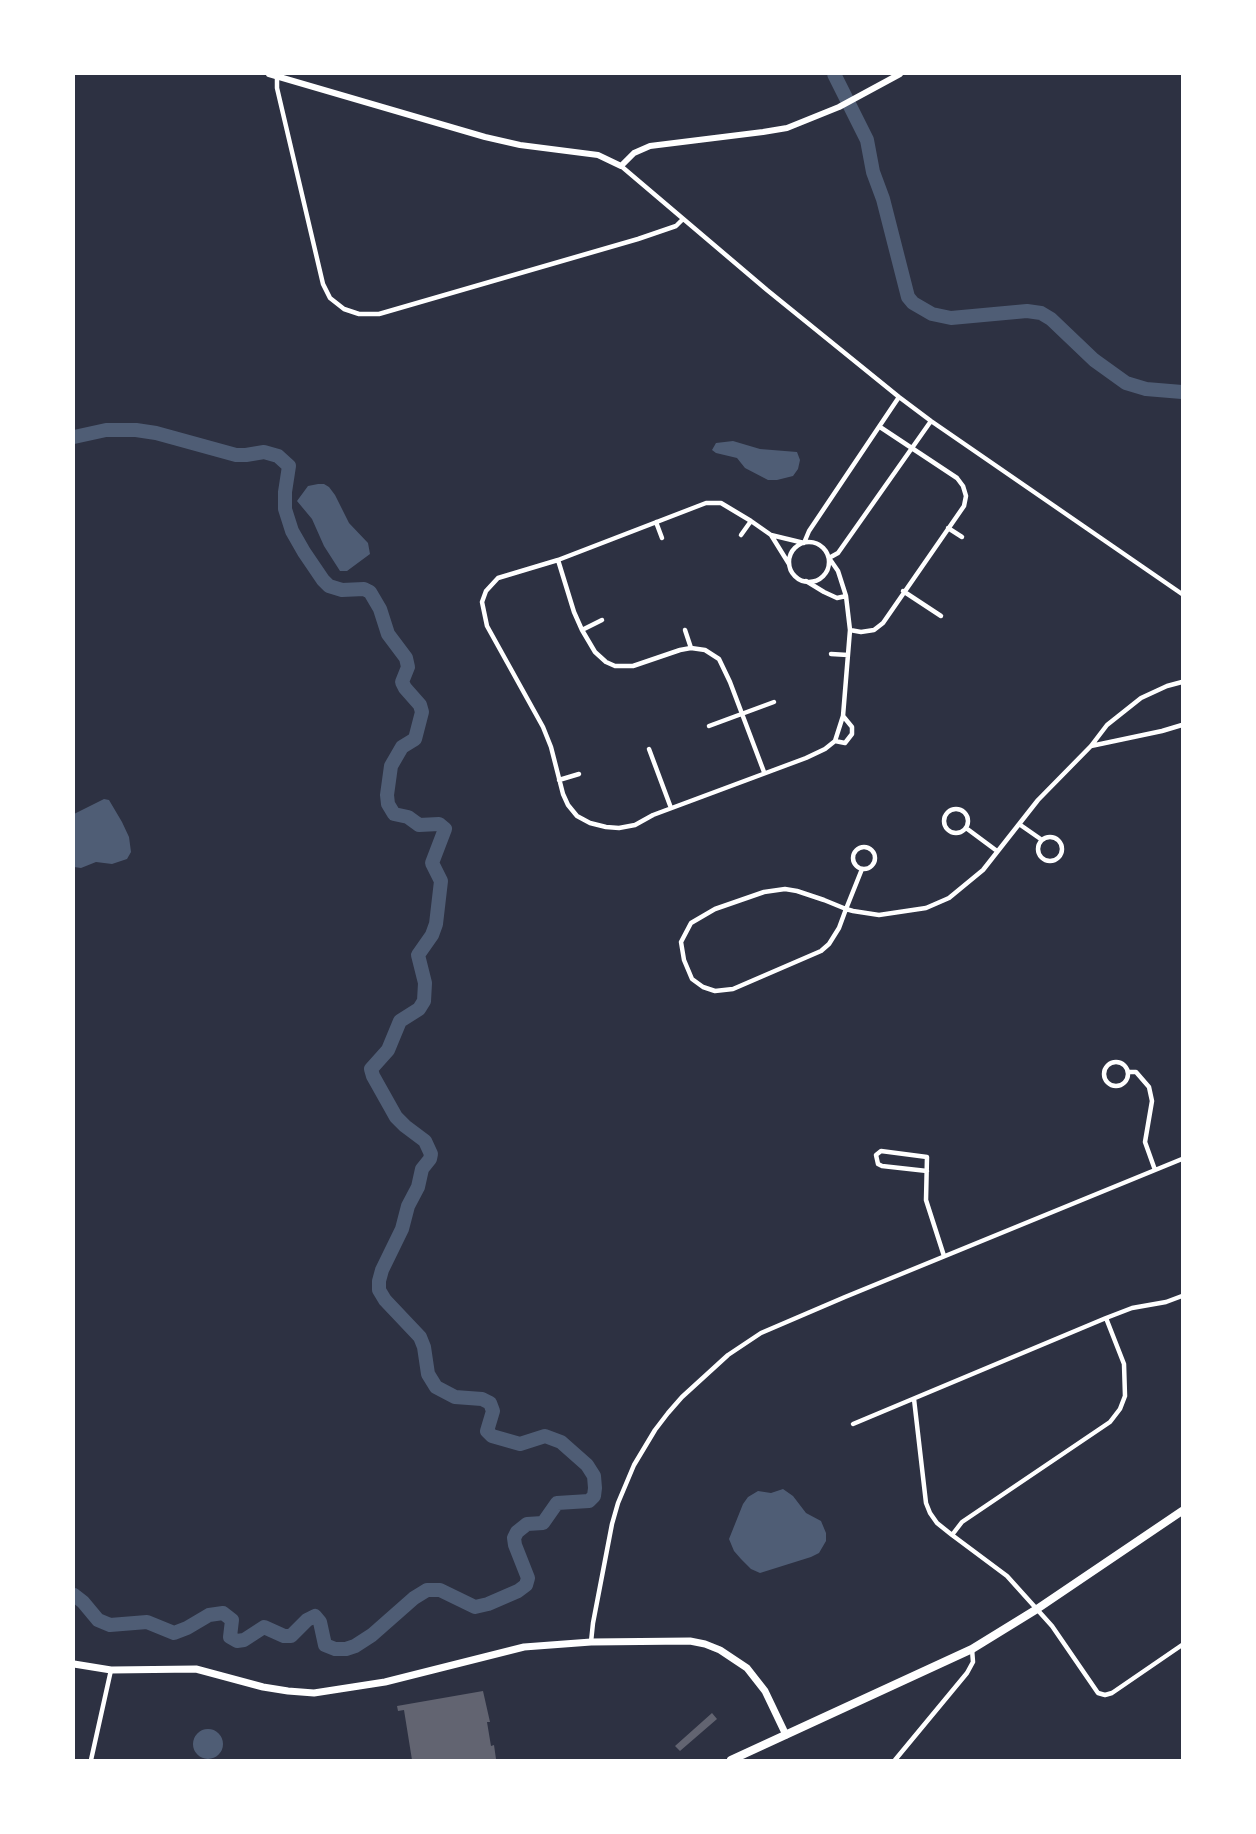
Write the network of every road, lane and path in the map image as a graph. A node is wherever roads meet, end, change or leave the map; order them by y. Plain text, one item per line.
1 (268, 74) edge
2 (900, 74) edge
3 (277, 76) junction
4 (621, 166) junction
5 (683, 219) junction
6 (899, 397) junction
7 (931, 422) junction
8 (880, 427) junction
9 (912, 447) junction
10 (751, 521) junction
11 (656, 522) junction
12 (948, 528) junction
13 (771, 535) junction
14 (741, 536) dead end
15 (962, 537) dead end
16 (662, 538) dead end
17 (804, 543) junction
18 (829, 558) junction
19 (558, 560) junction
20 (790, 566) junction
21 (806, 581) junction
22 (903, 591) junction
23 (1182, 594) edge
24 (846, 596) junction
25 (941, 616) dead end
26 (602, 621) dead end
27 (582, 630) junction
28 (685, 630) dead end
29 (850, 630) junction
30 (691, 648) junction
31 (831, 654) dead end
32 (848, 655) junction
33 (1182, 682) edge
34 (774, 702) dead end
35 (742, 713) junction
36 (843, 716) junction
37 (1182, 725) edge
38 (709, 726) dead end
39 (834, 741) junction
40 (1091, 746) junction
41 (649, 749) dead end
42 (764, 772) junction
43 (579, 774) dead end
44 (559, 780) junction
45 (671, 808) junction
46 (1019, 824) junction
47 (966, 828) junction
48 (1042, 840) junction
49 (997, 851) junction
50 (862, 869) junction
51 (846, 909) junction
52 (1129, 1072) junction
53 (1182, 1159) edge
54 (1155, 1170) junction
55 (927, 1171) junction
56 (944, 1257) junction
57 (1182, 1296) edge
58 (1106, 1318) junction
59 (914, 1399) junction
60 (853, 1424) dead end
61 (1182, 1511) edge
62 (952, 1535) junction
63 (1037, 1610) junction
64 (591, 1642) junction
65 (1182, 1645) edge
66 (972, 1649) junction
67 (74, 1664) edge
68 (111, 1670) junction
69 (786, 1735) junction
70 (91, 1761) edge
71 (731, 1761) edge
72 (895, 1761) edge

1 - 3 street
2 - 4 street
3 - 4 street
3 - 5 street
4 - 5 street
5 - 6 street
6 - 7 street
6 - 8 street
7 - 9 street
7 - 23 street
8 - 9 street
8 - 17 street
9 - 12 street
9 - 18 street
10 - 11 street
10 - 13 street
10 - 14 street
11 - 16 street
11 - 19 street
12 - 15 street
12 - 22 street
13 - 17 street
13 - 20 street
17 - 18 street
17 - 20 street
18 - 21 street
18 - 24 street
19 - 27 street
19 - 44 street
20 - 21 street
21 - 24 street
22 - 25 street
22 - 29 street
24 - 29 street
26 - 27 street
27 - 30 street
28 - 30 street
29 - 32 street
30 - 35 street
31 - 32 street
32 - 36 street
33 - 40 street
34 - 35 street
35 - 38 street
35 - 42 street
36 - 39 street
36 - 39 street
37 - 40 street
39 - 42 street
40 - 46 street
41 - 45 street
42 - 45 street
43 - 44 street
44 - 45 street
46 - 48 street
46 - 49 street
47 - 47 street
47 - 49 street
48 - 48 street
49 - 51 street
50 - 50 street
50 - 51 street
51 - 51 street
52 - 52 street
52 - 54 street
53 - 54 street
54 - 56 street
55 - 55 street
55 - 56 street
56 - 64 street
57 - 58 street
58 - 59 street
58 - 62 street
59 - 60 street
59 - 62 street
61 - 63 main road
62 - 63 street
63 - 65 street
63 - 66 main road
64 - 68 main road
64 - 69 main road
66 - 69 main road
66 - 72 street
67 - 68 main road
68 - 70 street
69 - 71 main road

